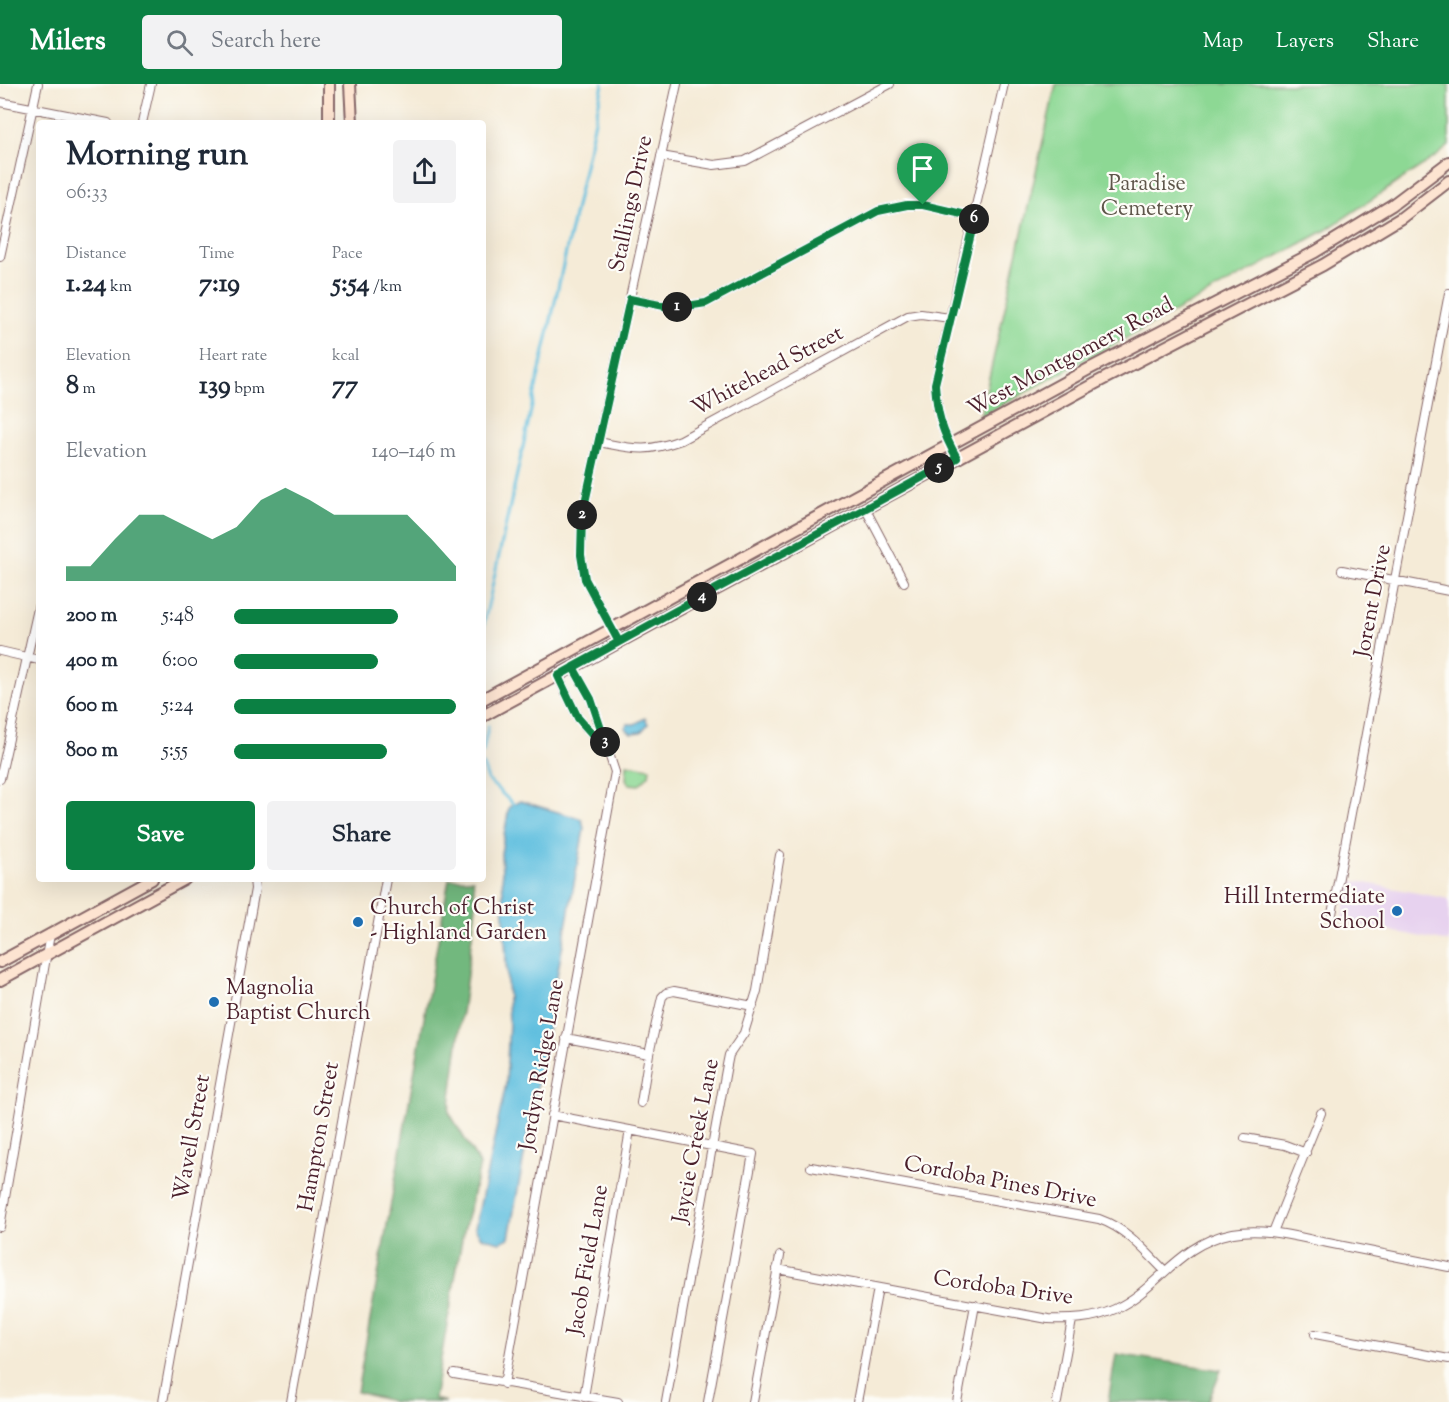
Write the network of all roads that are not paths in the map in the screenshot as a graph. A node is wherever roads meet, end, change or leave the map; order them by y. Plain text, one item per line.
1 (38, 84) edge
2 (151, 84) edge
3 (328, 84) edge
4 (350, 84) edge
5 (677, 84) edge
6 (890, 84) edge
7 (1004, 84) edge
8 (0, 102) edge
9 (33, 109) junction
10 (92, 120) edge
11 (143, 120) edge
12 (329, 120) edge
13 (352, 120) edge
14 (661, 156) junction
15 (1449, 162) edge
16 (1449, 182) edge
17 (975, 217) junction
18 (0, 257) edge
19 (1449, 293) edge
20 (630, 299) junction
21 (950, 318) junction
22 (599, 442) junction
23 (950, 444) junction
24 (957, 458) junction
25 (865, 508) junction
26 (1342, 570) dead end
27 (1396, 581) junction
28 (904, 582) dead end
29 (1449, 591) edge
30 (36, 619) edge
31 (611, 629) junction
32 (619, 642) junction
33 (0, 651) edge
34 (28, 658) junction
35 (36, 659) edge
36 (573, 667) junction
37 (558, 676) junction
38 (486, 697) edge
39 (486, 714) edge
40 (609, 753) junction
41 (0, 779) edge
42 (780, 855) dead end
43 (146, 882) edge
44 (181, 882) edge
45 (254, 882) edge
46 (385, 882) edge
47 (1332, 914) dead end
48 (50, 934) junction
49 (47, 955) junction
50 (0, 962) edge
51 (0, 980) edge
52 (753, 1006) junction
53 (566, 1038) junction
54 (649, 1054) junction
55 (641, 1103) dead end
56 (1321, 1113) dead end
57 (552, 1115) junction
58 (630, 1130) junction
59 (1245, 1138) dead end
60 (713, 1146) junction
61 (1306, 1153) junction
62 (811, 1167) dead end
63 (0, 1227) edge
64 (1273, 1232) junction
65 (780, 1256) dead end
66 (1449, 1267) edge
67 (777, 1269) junction
68 (1165, 1271) junction
69 (878, 1288) junction
70 (975, 1305) junction
71 (1072, 1320) junction
72 (1315, 1334) dead end
73 (1449, 1359) edge
74 (454, 1374) dead end
75 (504, 1384) junction
76 (584, 1396) junction
77 (163, 1402) edge
78 (291, 1402) edge
79 (618, 1402) edge
80 (666, 1402) edge
81 (708, 1402) edge
82 (753, 1402) edge
83 (857, 1402) edge
84 (957, 1402) edge
85 (1057, 1402) edge

1 - 9 street
2 - 11 street
3 - 12 main road
4 - 13 main road
5 - 14 street, Stallings Drive
6 - 14 street
7 - 17 street
8 - 9 street
9 - 10 street
9 - 18 street
14 - 20 street, Stallings Drive
15 - 23 main road, West Montgomery Road
16 - 24 main road, West Montgomery Road
17 - 20 street
17 - 21 street
19 - 27 street, Jorent Drive
20 - 22 street, Stallings Drive
21 - 22 street, Whitehead Street
21 - 23 street
22 - 31 street, Stallings Drive
23 - 24 street
23 - 31 main road, West Montgomery Road
24 - 25 main road, West Montgomery Road
25 - 28 street
25 - 32 main road, West Montgomery Road
26 - 27 street
27 - 29 street
27 - 47 street, Jorent Drive
30 - 34 street
31 - 32 street, Stallings Drive
31 - 38 main road, West Montgomery Road
32 - 36 main road, West Montgomery Road
33 - 34 street
34 - 35 street
34 - 41 street
36 - 37 main road, West Montgomery Road
36 - 40 street, Jordyn Ridge Lane
37 - 39 main road, West Montgomery Road
37 - 40 street
40 - 53 street, Jordyn Ridge Lane
42 - 52 street, Jaycie Creek Lane
43 - 48 main road
44 - 49 main road
45 - 77 street, Wavell Street
46 - 78 street, Hampton Street
48 - 49 street
48 - 50 main road
49 - 51 main road
49 - 63 street
52 - 54 street
52 - 60 street, Jaycie Creek Lane
53 - 54 street
53 - 57 street, Jordyn Ridge Lane
54 - 55 street
56 - 61 street
57 - 58 street
57 - 75 street, Jordyn Ridge Lane
58 - 60 street
58 - 76 street, Jacob Field Lane
59 - 61 street
60 - 80 street, Jaycie Creek Lane
60 - 81 street
61 - 64 street
62 - 68 street, Cordoba Pines Drive
64 - 66 street, Cordoba Drive
64 - 68 street, Cordoba Drive
65 - 67 street
67 - 69 street, Cordoba Drive
67 - 82 street
68 - 71 street, Cordoba Drive
69 - 70 street, Cordoba Drive
69 - 83 street
70 - 71 street, Cordoba Drive
70 - 84 street
71 - 85 street
72 - 73 street
74 - 75 street
75 - 76 street
76 - 79 street

